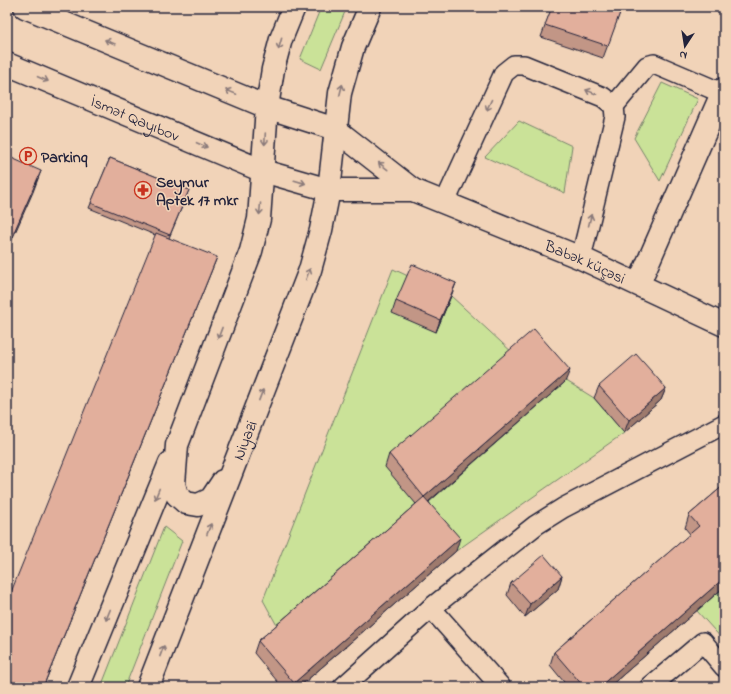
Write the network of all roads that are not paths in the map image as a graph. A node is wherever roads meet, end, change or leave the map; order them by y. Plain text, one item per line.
1 (26, 7) edge
2 (294, 7) edge
3 (370, 7) edge
4 (7, 64) edge
5 (723, 91) edge
6 (614, 106) junction
7 (267, 107) junction
8 (335, 129) junction
9 (263, 171) junction
10 (329, 190) junction
11 (414, 190) junction
12 (445, 202) junction
13 (581, 258) junction
14 (639, 283) junction
15 (724, 325) edge
16 (724, 424) edge
17 (177, 445) junction
18 (232, 467) junction
19 (431, 608) junction
20 (724, 667) edge
21 (78, 687) edge
22 (148, 687) edge
23 (343, 687) edge
24 (501, 687) edge
25 (650, 687) edge

7 -> 1 main road
2 -> 7 main road
8 -> 3 main road, Niyazi
4 -> 9 main road, İsmət Qayıbov
5 - 6 lane
5 - 14 main road
6 -> 12 lane
13 -> 6 lane
7 - 8 main road
7 -> 9 main road
8 - 10 main road, Niyazi
11 -> 8 main road
9 -> 10 main road, İsmət Qayıbov
9 -> 17 main road
10 - 11 main road, İsmət Qayıbov
18 -> 10 main road, Niyazi
11 - 12 main road, Babək küçəsi
12 - 13 main road, Babək küçəsi
13 - 14 main road, Babək küçəsi
14 - 15 main road, Babək küçəsi
16 - 19 lane
17 - 18 main road
17 -> 21 main road
22 -> 18 main road, Niyazi
19 - 23 lane
19 - 24 lane
20 - 25 lane

